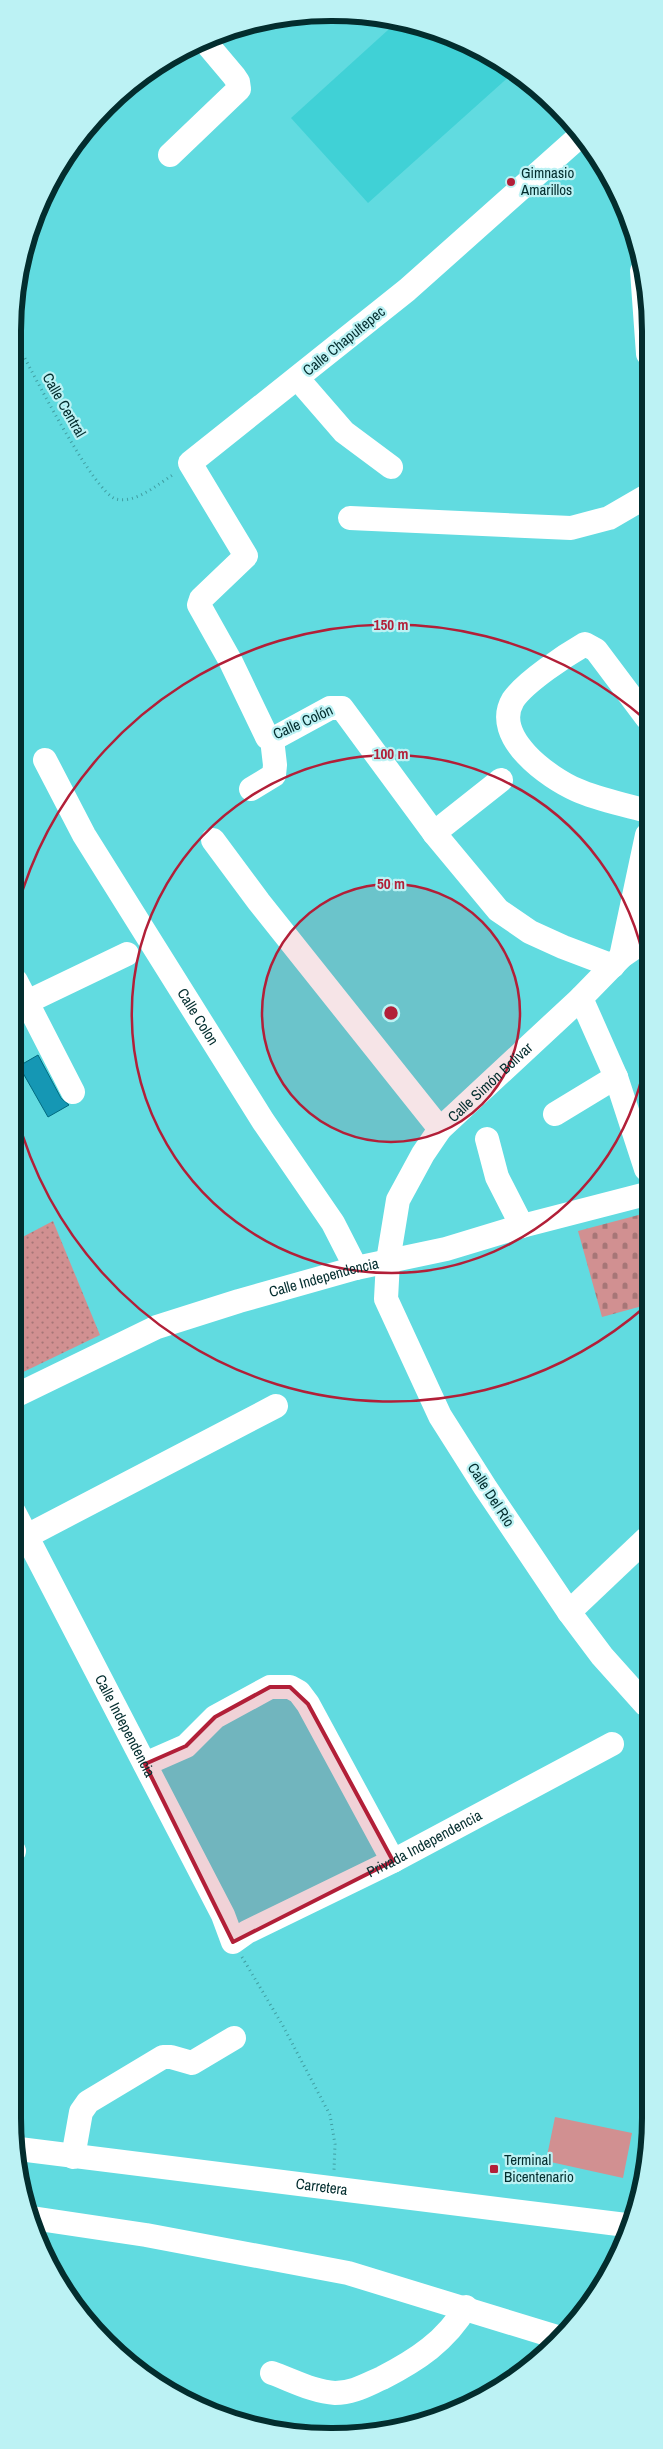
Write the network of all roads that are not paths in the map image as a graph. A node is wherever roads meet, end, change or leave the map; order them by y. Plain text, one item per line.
1 (209, 47) edge
2 (575, 140) edge
3 (170, 155) dead end
4 (298, 379) junction
5 (190, 463) joint
6 (390, 468) dead end
7 (642, 499) edge
8 (350, 518) dead end
9 (642, 711) edge
10 (272, 739) junction
11 (45, 760) dead end
12 (501, 780) dead end
13 (251, 789) dead end
14 (642, 810) edge
15 (434, 833) junction
16 (214, 840) dead end
17 (642, 855) edge
18 (642, 945) edge
19 (127, 954) dead end
20 (617, 962) junction
21 (21, 991) edge
22 (581, 998) junction
23 (27, 1002) junction
24 (616, 1077) junction
25 (73, 1092) dead end
26 (555, 1114) dead end
27 (440, 1129) junction
28 (487, 1139) dead end
29 (642, 1157) edge
30 (642, 1195) edge
31 (522, 1226) junction
32 (388, 1261) junction
33 (356, 1268) junction
34 (21, 1393) edge
35 (276, 1406) dead end
36 (21, 1525) edge
37 (27, 1536) junction
38 (642, 1543) edge
39 (569, 1612) junction
40 (642, 1701) edge
41 (612, 1744) dead end
42 (145, 1764) junction
43 (393, 1861) junction
44 (233, 1942) joint
45 (234, 2038) dead end
46 (23, 2150) edge
47 (74, 2157) junction
48 (39, 2219) edge
49 (622, 2225) edge
50 (466, 2307) junction
51 (552, 2335) edge
52 (272, 2372) dead end

1 - 3 street
2 - 4 street, Calle Chapultepec
4 - 5 street, Calle Chapultepec
4 - 6 street
5 - 10 street, Calle Colón
7 - 8 street
9 - 14 street
10 - 13 street
10 - 15 street, Calle Colón
11 - 33 street, Calle Colon
12 - 15 street
15 - 20 street, Calle Colón
16 - 27 street
17 - 20 street
18 - 20 street, Calle Simón Bolívar
19 - 23 street
20 - 22 street, Calle Simón Bolívar
21 - 23 street
22 - 24 street
22 - 27 street, Calle Simón Bolívar
23 - 25 street
24 - 26 street
24 - 29 street
27 - 32 street, Calle Simón Bolívar
28 - 31 street
30 - 31 street, Calle Independencia
31 - 32 street, Calle Independencia
32 - 33 street, Calle Independencia
32 - 39 street, Calle Del Río
33 - 34 street, Calle Independencia
35 - 37 street
36 - 37 street, Calle Independencia
37 - 42 street, Calle Independencia
38 - 39 street
39 - 40 street, Calle Del Río
41 - 43 street, Privada Independencia
42 - 43 street
42 - 44 street, Calle Independencia
43 - 44 street, Privada Independencia
45 - 47 street
46 - 47 street, Carretera
47 - 49 street, Carretera
48 - 50 street
50 - 51 street
50 - 52 street

